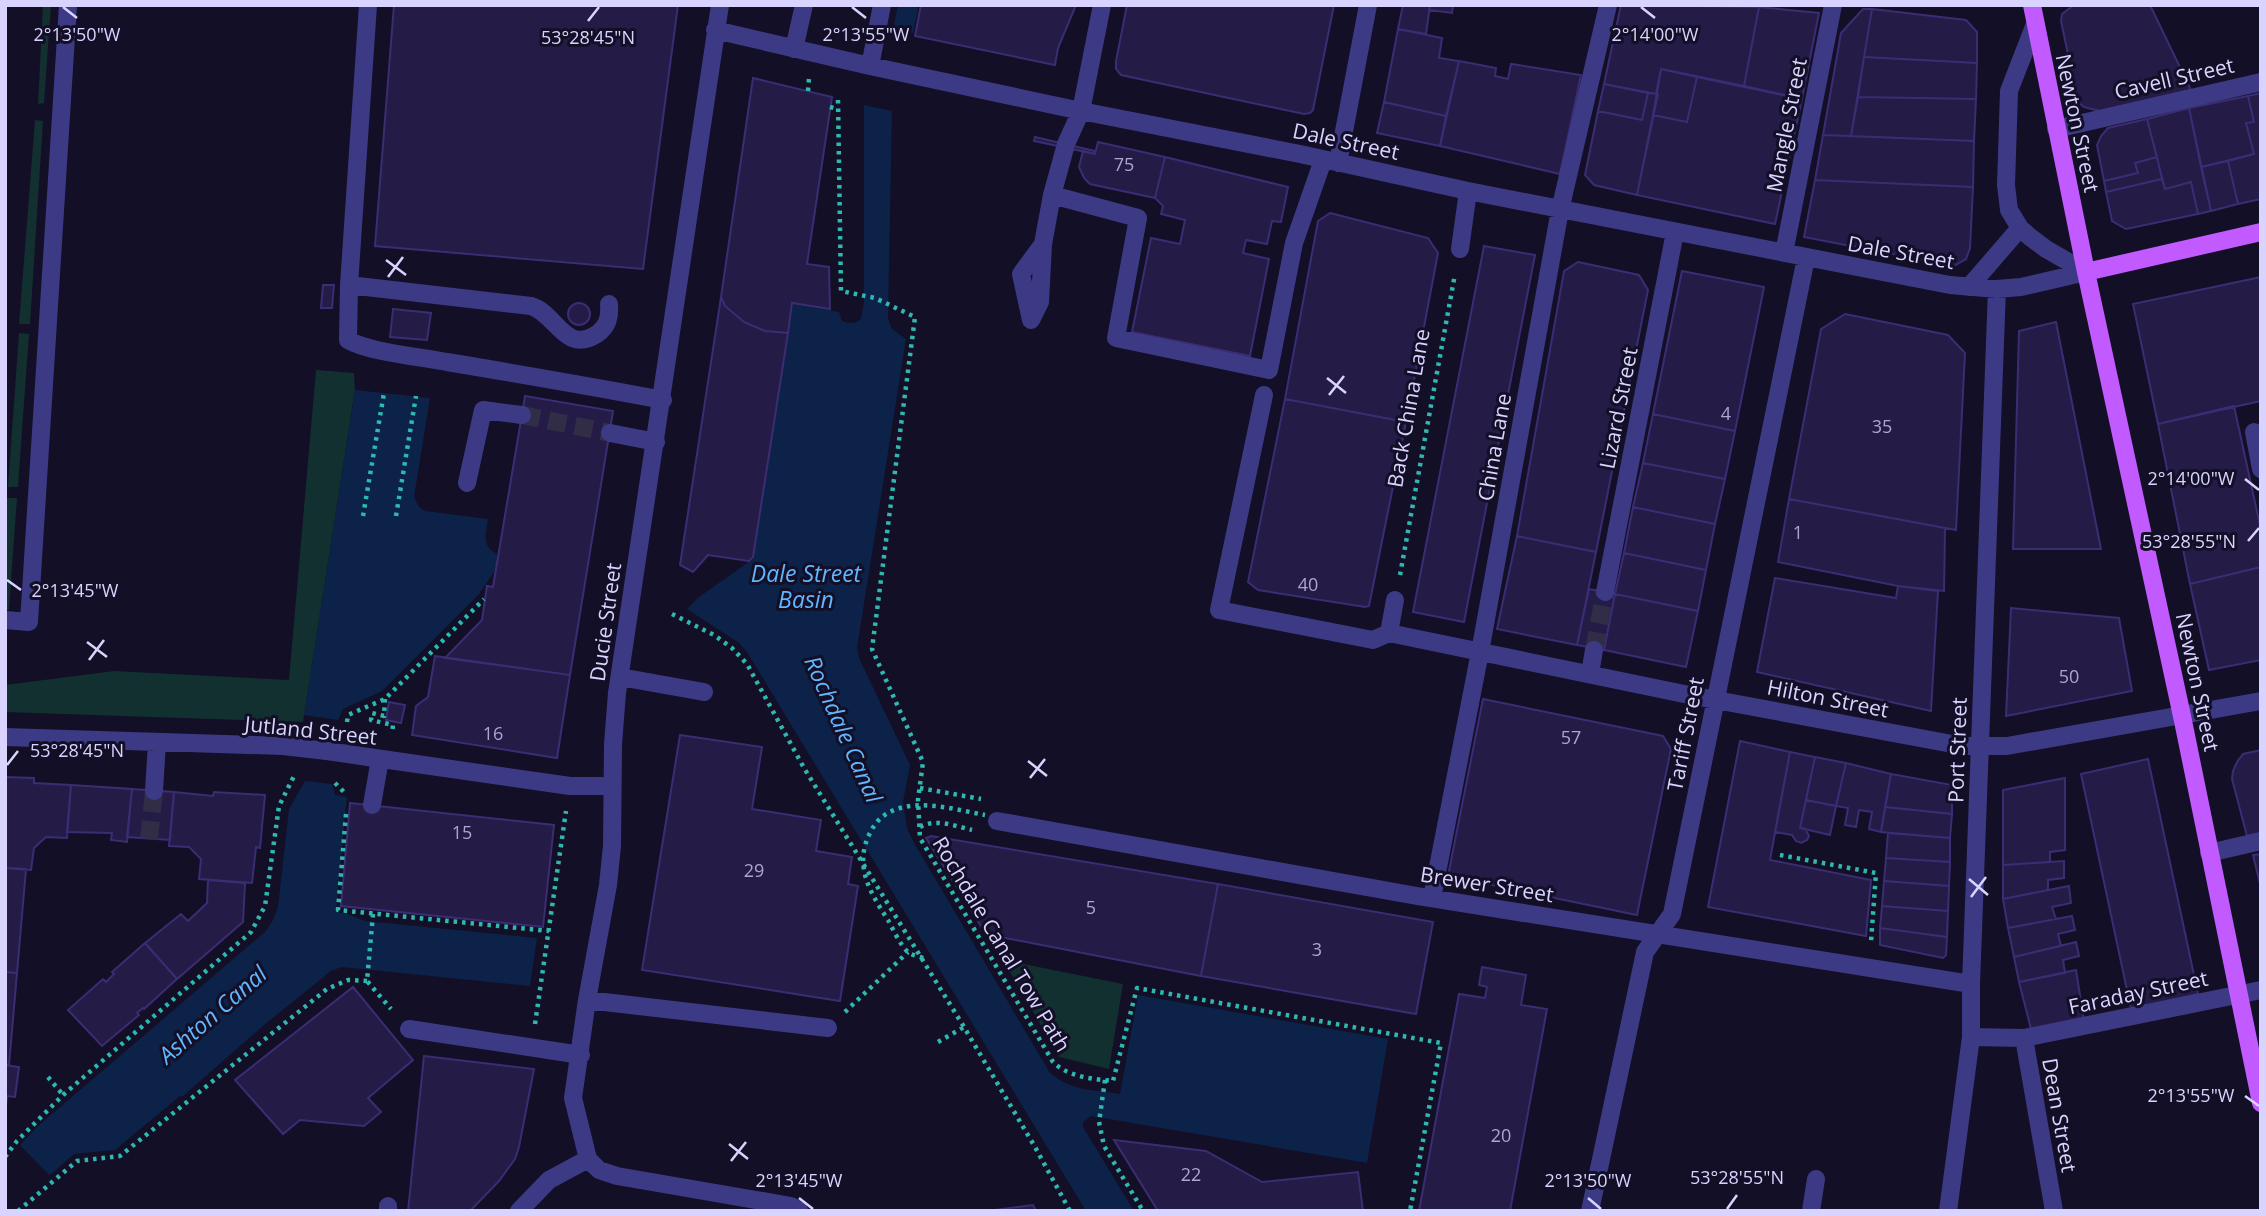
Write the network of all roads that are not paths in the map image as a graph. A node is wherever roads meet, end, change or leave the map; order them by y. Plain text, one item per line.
1 (68, 5) edge
2 (368, 5) edge
3 (720, 5) edge
4 (804, 5) edge
5 (882, 5) edge
6 (1102, 5) edge
7 (1368, 5) edge
8 (1608, 5) edge
9 (1833, 5) edge
10 (2032, 5) edge
11 (2035, 24) junction
12 (715, 30) junction
13 (794, 49) junction
14 (870, 66) junction
15 (2261, 82) edge
16 (1081, 111) junction
17 (2056, 129) junction
18 (1331, 161) junction
19 (1468, 191) junction
20 (1052, 195) junction
21 (1560, 210) junction
22 (2020, 228) junction
23 (1675, 232) junction
24 (2261, 232) edge
25 (1043, 244) dead end
26 (1460, 250) road end
27 (1784, 253) junction
28 (1806, 258) junction
29 (2086, 272) junction
30 (349, 285) junction
31 (1969, 287) junction
32 (1997, 289) junction
33 (609, 304) dead end
34 (1264, 395) dead end
35 (663, 400) junction
36 (522, 415) tunnel mouth
37 (2254, 432) dead end
38 (610, 433) tunnel mouth
39 (656, 442) junction
40 (2261, 469) edge
41 (467, 484) dead end
42 (1605, 592) tunnel mouth
43 (1395, 600) road end
44 (5, 620) edge
45 (1389, 633) junction
46 (1594, 650) tunnel mouth
47 (1480, 652) junction
48 (1590, 674) junction
49 (620, 677) junction
50 (704, 692) dead end
51 (1715, 699) junction
52 (2261, 701) edge
53 (2182, 716) junction
54 (5, 737) edge
55 (156, 743) junction
56 (1981, 747) junction
57 (374, 758) junction
58 (612, 786) junction
59 (154, 791) tunnel mouth
60 (372, 805) dead end
61 (988, 817) road end
62 (2261, 841) edge
63 (2209, 853) junction
64 (1432, 898) junction
65 (1659, 934) junction
66 (1971, 985) junction
67 (2261, 989) edge
68 (2237, 994) junction
69 (587, 1000) junction
70 (828, 1028) road end
71 (409, 1029) road end
72 (1971, 1037) junction
73 (2024, 1038) junction
74 (581, 1055) junction
75 (2261, 1103) edge
76 (588, 1159) junction
77 (1816, 1179) dead end
78 (519, 1211) edge
79 (799, 1211) edge
80 (1590, 1211) edge
81 (1811, 1211) edge
82 (1948, 1211) edge
83 (2054, 1211) edge

1 - 44 street
2 - 30 street
3 - 12 street, Ducie Street
4 - 13 street
5 - 14 street
6 - 16 street
7 - 18 street
8 - 21 street, China Lane
9 - 27 street, Mangle Street
10 - 11 main road, Newton Street
11 - 17 main road, Newton Street
11 - 22 street, Newton Street
12 - 13 street, Dale Street
12 - 35 street, Ducie Street
13 - 14 street, Dale Street
14 - 16 street, Dale Street
15 - 17 street, Cavell Street
16 - 18 street, Dale Street
16 - 20 street
17 - 29 main road, Newton Street
18 - 19 street, Dale Street
18 - 20 street
19 - 21 street, Dale Street
19 - 26 street
20 - 25 street
21 - 23 street, Dale Street
21 - 47 street, China Lane
22 - 29 street, Newton Street
22 - 31 street, Dale Street
23 - 27 street, Dale Street
23 - 42 street, Lizard Street
24 - 29 main road, Dale Street
27 - 28 street, Dale Street
28 - 31 street, Dale Street
28 - 51 street, Tariff Street
29 - 32 street, Dale Street
29 - 53 main road, Newton Street
30 - 33 street
30 - 35 street
31 - 32 street, Dale Street
32 - 56 street, Port Street
34 - 45 street, Hilton Street
35 - 39 street, Ducie Street
36 - 41 street
37 - 40 street
38 - 39 street
39 - 49 street, Ducie Street
43 - 45 street
45 - 47 street, Hilton Street
46 - 48 street
47 - 48 street, Hilton Street
47 - 64 street, China Lane
48 - 51 street, Hilton Street
49 - 50 street
49 - 58 street, Ducie Street
51 - 56 street, Hilton Street
51 - 65 street, Tariff Street
52 - 53 street, Hilton Street
53 - 56 street, Hilton Street
53 - 63 main road, Newton Street
54 - 55 street, Jutland Street
55 - 57 street, Jutland Street, bridge
55 - 59 street
56 - 66 street, Port Street
57 - 58 street, Jutland Street
57 - 60 street
58 - 69 street, Ducie Street
61 - 64 street, Brewer Street
62 - 63 street
63 - 68 main road, Newton Street
64 - 65 street, Brewer Street
65 - 66 street, Brewer Street
65 - 80 street, Tariff Street
66 - 72 street, Port Street
67 - 68 street, Faraday Street
68 - 73 street, Faraday Street
68 - 75 main road, Newton Street
69 - 70 street
69 - 74 street, Ducie Street
71 - 74 street
72 - 73 street, Dean Street
72 - 82 street, Port Street
73 - 83 street, Dean Street
74 - 76 street, Ducie Street
76 - 78 street
76 - 79 street
77 - 81 street

